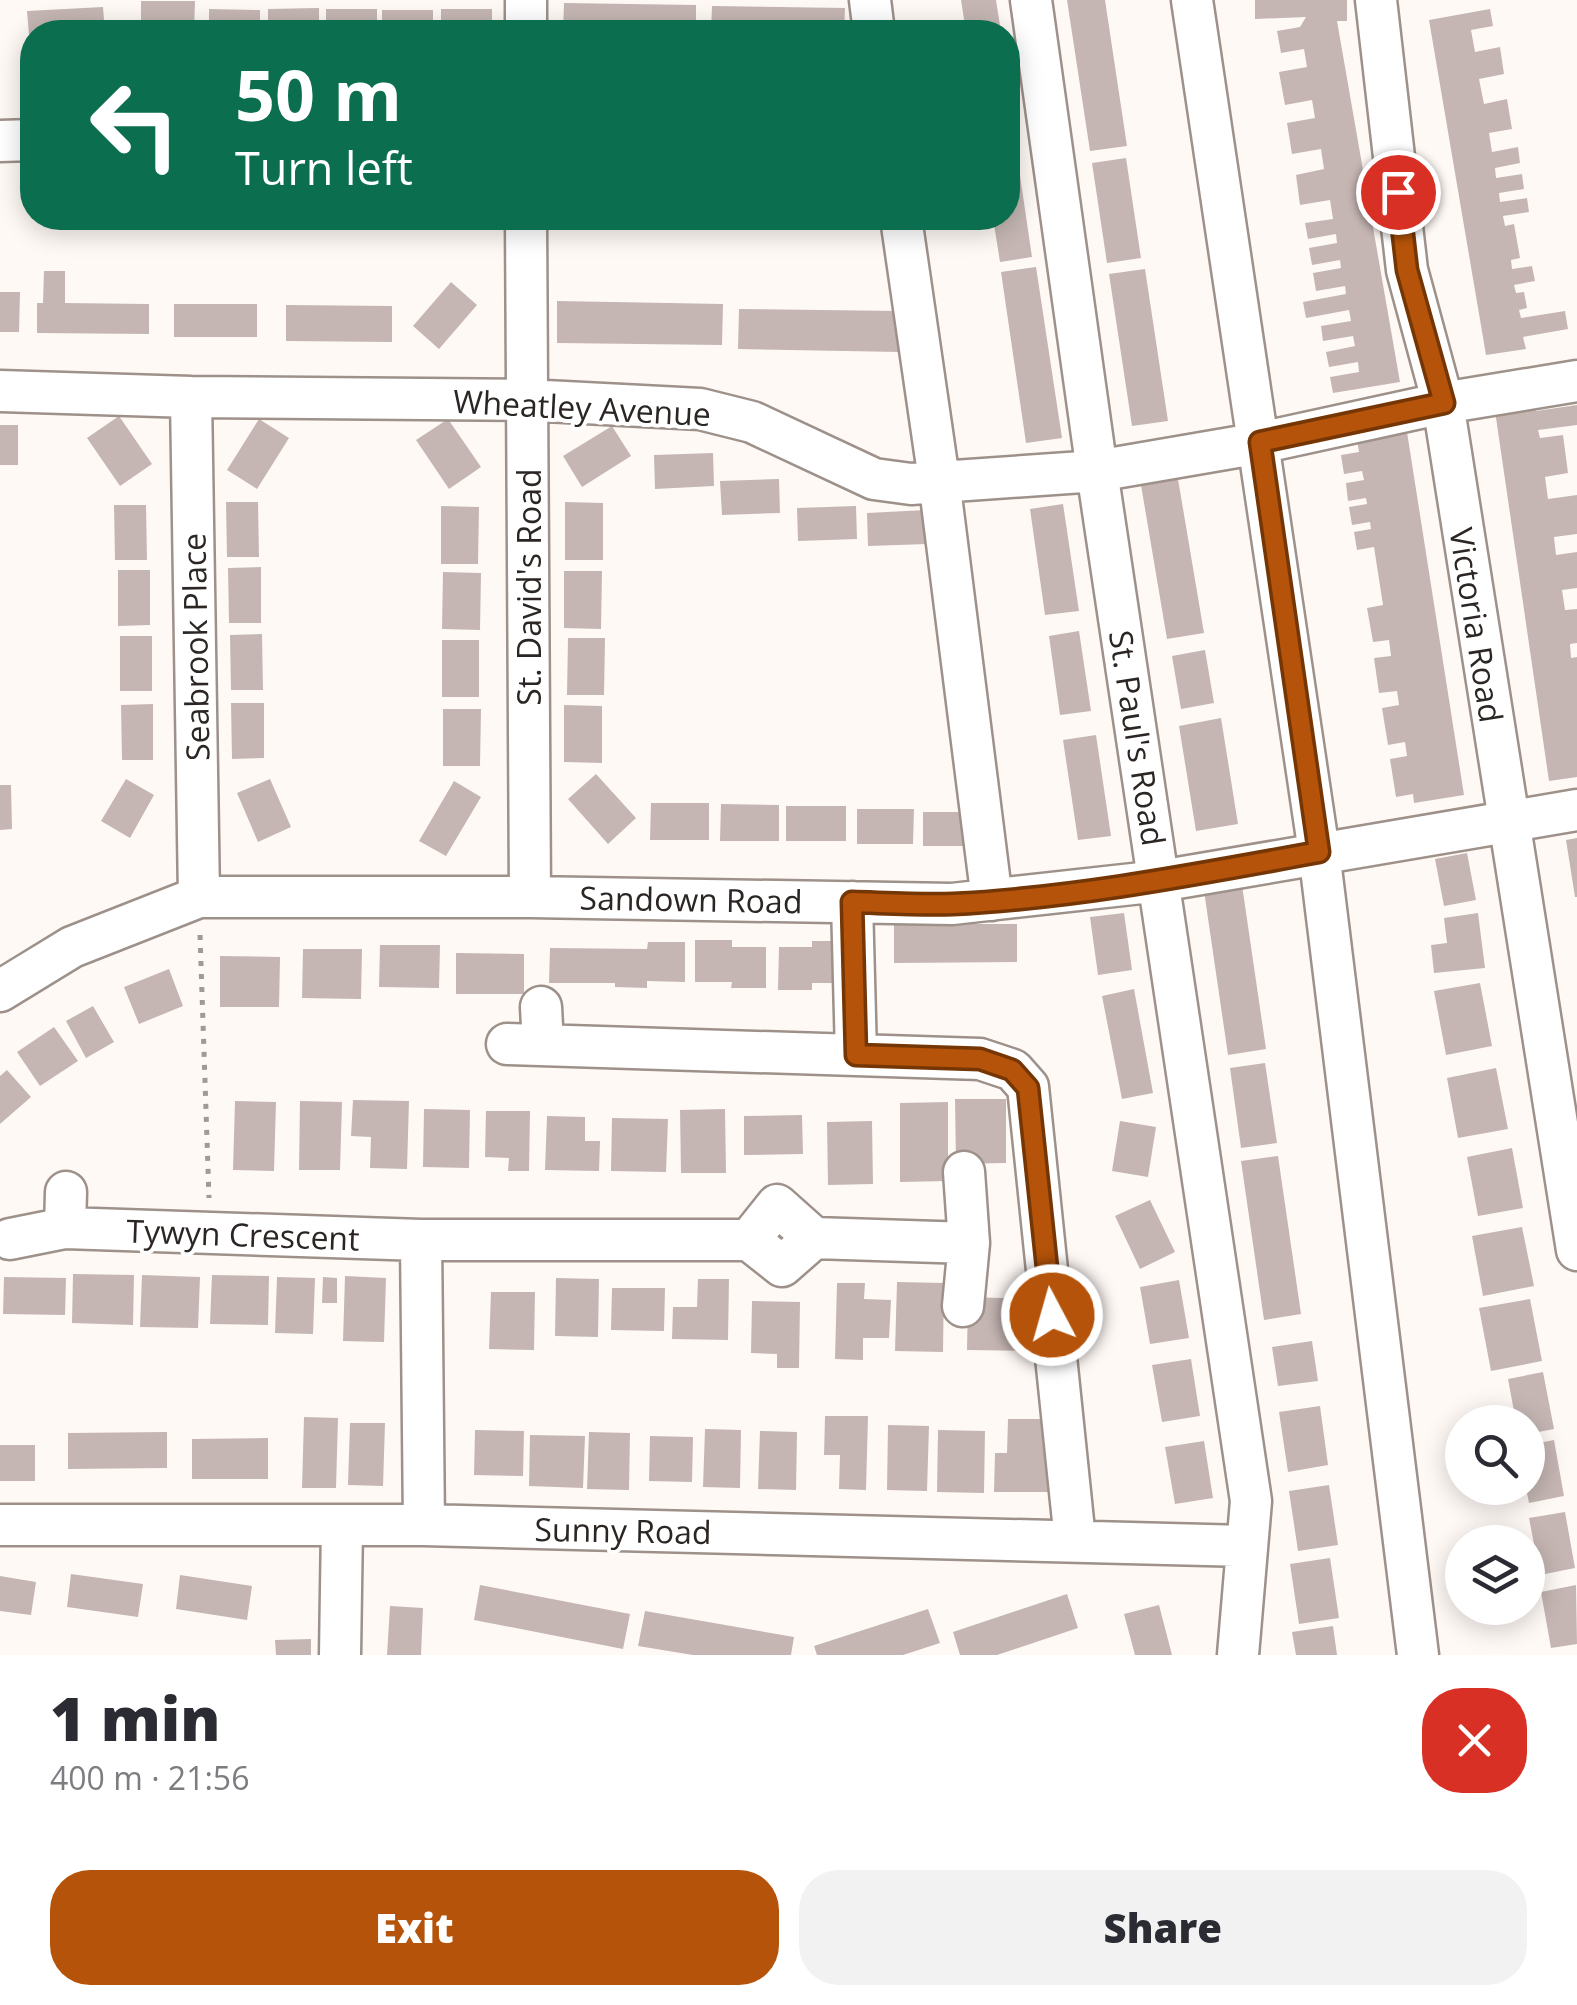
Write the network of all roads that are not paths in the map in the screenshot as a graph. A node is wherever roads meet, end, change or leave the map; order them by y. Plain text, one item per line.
1 (1031, 0) edge
2 (1192, 0) edge
3 (1376, 0) edge
4 (526, 230) edge
5 (903, 230) edge
6 (1577, 382) edge
7 (0, 391) edge
8 (190, 397) junction
9 (526, 400) junction
10 (1444, 403) junction
11 (1260, 442) junction
12 (1097, 471) junction
13 (939, 480) junction
14 (1577, 810) edge
15 (1507, 821) junction
16 (1319, 852) junction
17 (1160, 881) junction
18 (199, 896) junction
19 (530, 896) junction
20 (992, 900) junction
21 (852, 902) junction
22 (0, 991) edge
23 (530, 1032) dead end
24 (856, 1055) junction
25 (964, 1172) dead end
26 (10, 1239) dead end
27 (421, 1240) junction
28 (969, 1243) junction
29 (1577, 1250) edge
30 (962, 1306) dead end
31 (0, 1525) edge
32 (342, 1525) junction
33 (424, 1525) junction
34 (1075, 1540) junction
35 (1246, 1546) junction
36 (340, 1655) edge
37 (1238, 1655) edge
38 (1418, 1655) edge

1 - 12 street, St. Paul's Road
2 - 11 street
3 - 10 street, Victoria Road
4 - 9 street, St. David's Road
5 - 13 street
6 - 10 street, Wheatley Avenue
7 - 8 street, Wheatley Avenue
8 - 9 street, Wheatley Avenue
8 - 18 street, Seabrook Place
9 - 13 street, Wheatley Avenue
9 - 19 street, St. David's Road
10 - 11 street, Wheatley Avenue
10 - 15 street, Victoria Road
11 - 12 street, Wheatley Avenue
11 - 16 street
12 - 13 street, Wheatley Avenue
12 - 17 street, St. Paul's Road
13 - 20 street
14 - 15 street, Sandown Road
15 - 16 street, Sandown Road
15 - 29 street, Victoria Road
16 - 17 street, Sandown Road
16 - 38 street
17 - 20 street, Sandown Road
17 - 35 street, St. Paul's Road
18 - 19 street, Sandown Road
18 - 22 street, Sandown Road
19 - 21 street, Sandown Road
20 - 21 street, Sandown Road
21 - 24 street
23 - 24 street
24 - 34 street
25 - 28 street
26 - 27 street, Tywyn Crescent
27 - 28 street, Tywyn Crescent
27 - 33 street
28 - 30 street
31 - 32 street, Sunny Road
32 - 33 street, Sunny Road
32 - 36 street
33 - 34 street, Sunny Road
34 - 35 street, Sunny Road
35 - 37 street, St. Paul's Road

